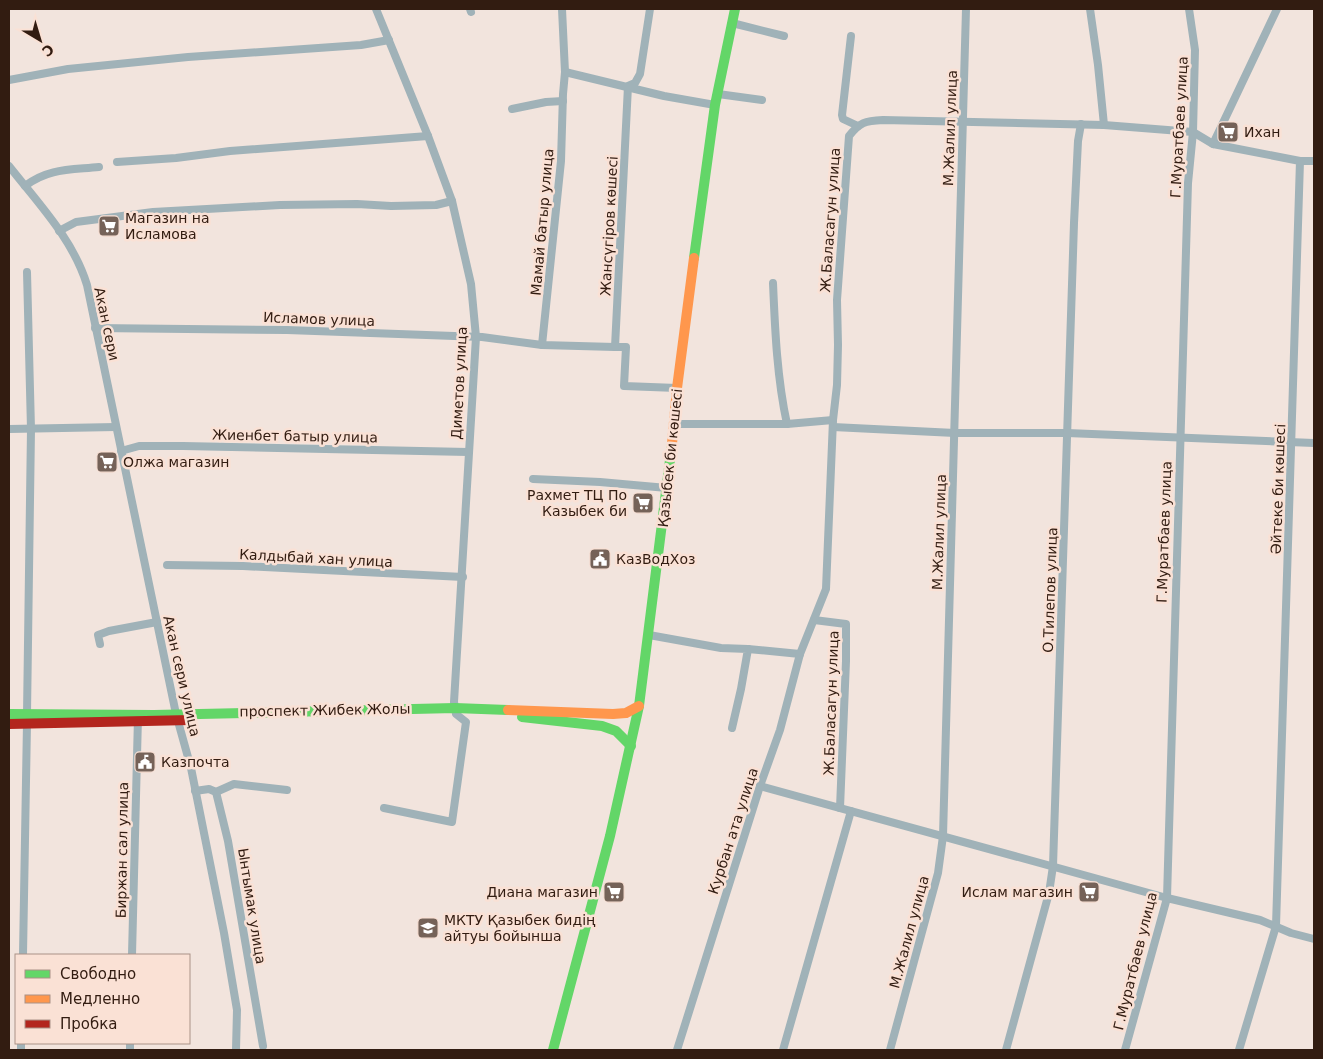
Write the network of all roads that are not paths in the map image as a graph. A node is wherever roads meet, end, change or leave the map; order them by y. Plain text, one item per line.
1 (376, 9) edge
2 (562, 9) edge
3 (650, 9) edge
4 (735, 9) edge
5 (966, 9) edge
6 (1090, 9) edge
7 (1189, 9) edge
8 (1277, 9) edge
9 (732, 23) junction
10 (784, 36) dead end
11 (852, 36) dead end
12 (389, 40) junction
13 (565, 72) junction
14 (9, 80) edge
15 (628, 86) junction
16 (718, 94) junction
17 (762, 100) dead end
18 (562, 101) junction
19 (715, 105) junction
20 (512, 109) dead end
21 (963, 120) junction
22 (1081, 124) junction
23 (1104, 124) junction
24 (858, 126) junction
25 (1193, 132) junction
26 (428, 136) junction
27 (1213, 144) junction
28 (1300, 161) junction
29 (1314, 161) edge
30 (117, 162) dead end
31 (9, 166) edge
32 (98, 167) dead end
33 (25, 186) junction
34 (452, 202) junction
35 (60, 231) junction
36 (27, 272) dead end
37 (773, 283) dead end
38 (95, 328) junction
39 (476, 337) junction
40 (542, 345) junction
41 (615, 347) junction
42 (677, 388) junction
43 (833, 423) junction
44 (675, 424) junction
45 (787, 424) junction
46 (116, 427) junction
47 (30, 429) junction
48 (9, 430) edge
49 (955, 433) junction
50 (1068, 433) junction
51 (1180, 437) junction
52 (1292, 443) junction
53 (1314, 443) edge
54 (121, 451) junction
55 (468, 452) junction
56 (533, 479) dead end
57 (667, 488) junction
58 (168, 565) dead end
59 (462, 577) junction
60 (814, 620) junction
61 (157, 622) junction
62 (649, 635) junction
63 (100, 644) dead end
64 (748, 649) junction
65 (800, 654) junction
66 (639, 706) junction
67 (456, 711) junction
68 (9, 714) edge
69 (176, 717) junction
70 (138, 718) junction
71 (27, 719) junction
72 (9, 724) edge
73 (732, 728) dead end
74 (631, 746) junction
75 (760, 786) junction
76 (287, 790) dead end
77 (195, 791) junction
78 (216, 792) junction
79 (384, 808) dead end
80 (840, 808) junction
81 (851, 811) junction
82 (943, 836) junction
83 (1053, 866) junction
84 (1167, 898) junction
85 (1276, 926) junction
86 (1314, 940) edge
87 (23, 954) edge
88 (132, 954) edge
89 (263, 1046) dead end
90 (236, 1050) edge
91 (553, 1050) edge
92 (677, 1050) edge
93 (783, 1050) edge
94 (890, 1050) edge
95 (1006, 1050) edge
96 (1125, 1050) edge
97 (1240, 1050) edge

1 - 12 street, Диметов улица
2 - 13 street, Мамай батыр улица
3 - 15 street
4 - 9 main road, Қазыбек би көшесі
5 - 21 street, М.Жалил улица
6 - 23 street
7 - 25 street, Г.Муратбаев улица
8 - 27 street
9 - 10 street
9 - 16 main road, Қазыбек би көшесі
11 - 24 street
12 - 14 street
12 - 26 street, Диметов улица
13 - 15 street
13 - 18 street, Мамай батыр улица
15 - 19 street
15 - 41 street, Жансүгіров көшесі
16 - 17 street
16 - 19 main road, Қазыбек би көшесі
18 - 20 street
18 - 40 street, Мамай батыр улица
19 - 42 main road, Қазыбек би көшесі
21 - 22 street
21 - 24 street
21 - 49 street, М.Жалил улица
22 - 23 street
22 - 50 street, О.Тилепов улица
23 - 25 street
24 - 43 street, Ж.Баласагун улица
25 - 27 street
25 - 51 street, Г.Муратбаев улица
26 - 30 street
26 - 34 street, Диметов улица
27 - 28 street
28 - 29 street
28 - 52 street, Әйтеке би көшесі
31 - 33 street, Акан сери
32 - 33 street
33 - 35 street, Акан сери
34 - 35 street
34 - 39 street, Диметов улица
35 - 38 street, Акан сери
36 - 47 street
37 - 45 street
38 - 39 street, Исламов улица
38 - 46 street, Акан сери
39 - 40 street, Исламов улица
39 - 55 street, Диметов улица
40 - 41 street, Исламов улица
41 - 42 street
42 - 44 main road, Қазыбек би көшесі
43 - 45 street
43 - 49 street
43 - 60 street, Ж.Баласагун улица
44 - 45 street
44 - 57 main road, Қазыбек би көшесі
46 - 47 street
46 - 54 street, Акан сери улица
47 - 48 street
47 - 71 street
49 - 50 street
49 - 82 street, М.Жалил улица
50 - 51 street
50 - 83 street, О.Тилепов улица
51 - 52 street
51 - 84 street, Г.Муратбаев улица
52 - 53 street
52 - 85 street, Әйтеке би көшесі
54 - 55 street, Жиенбет батыр улица
54 - 61 street, Акан сери улица
55 - 59 street, Диметов улица
56 - 57 street
57 - 62 main road, Қазыбек би көшесі
58 - 59 street, Калдыбай хан улица
59 - 67 street, Диметов улица
60 - 65 street, Курбан ата улица
60 - 80 street, Ж.Баласагун улица
61 - 63 street
61 - 69 street, Акан сери улица
62 - 64 street
62 - 66 main road, Қазыбек би көшесі
64 - 65 street
64 - 73 street
65 - 75 street, Курбан ата улица
66 - 67 main road, проспект Жибек Жолы
66 - 74 main road, Қазыбек би көшесі
67 - 69 main road, проспект Жибек Жолы
67 - 74 main road, проспект Жибек Жолы
67 - 79 street
68 - 71 main road, проспект Жибек Жолы
69 - 70 main road, проспект Жибек Жолы
69 - 77 street, Акан сери улица
70 - 71 main road, проспект Жибек Жолы
70 - 88 street, Биржан сал улица
71 - 72 main road, проспект Жибек Жолы
71 - 87 street
74 - 91 main road, Қазыбек би көшесі
75 - 80 street
75 - 92 street, Курбан ата улица
76 - 78 street
77 - 78 street
77 - 90 street, Акан сери улица
78 - 89 street, Ынтымак улица
80 - 81 street
81 - 82 street
81 - 93 street
82 - 83 street
82 - 94 street, М.Жалил улица
83 - 84 street
83 - 95 street, О.Тилепов улица
84 - 85 street
84 - 96 street, Г.Муратбаев улица
85 - 86 street
85 - 97 street, Әйтеке би көшесі

